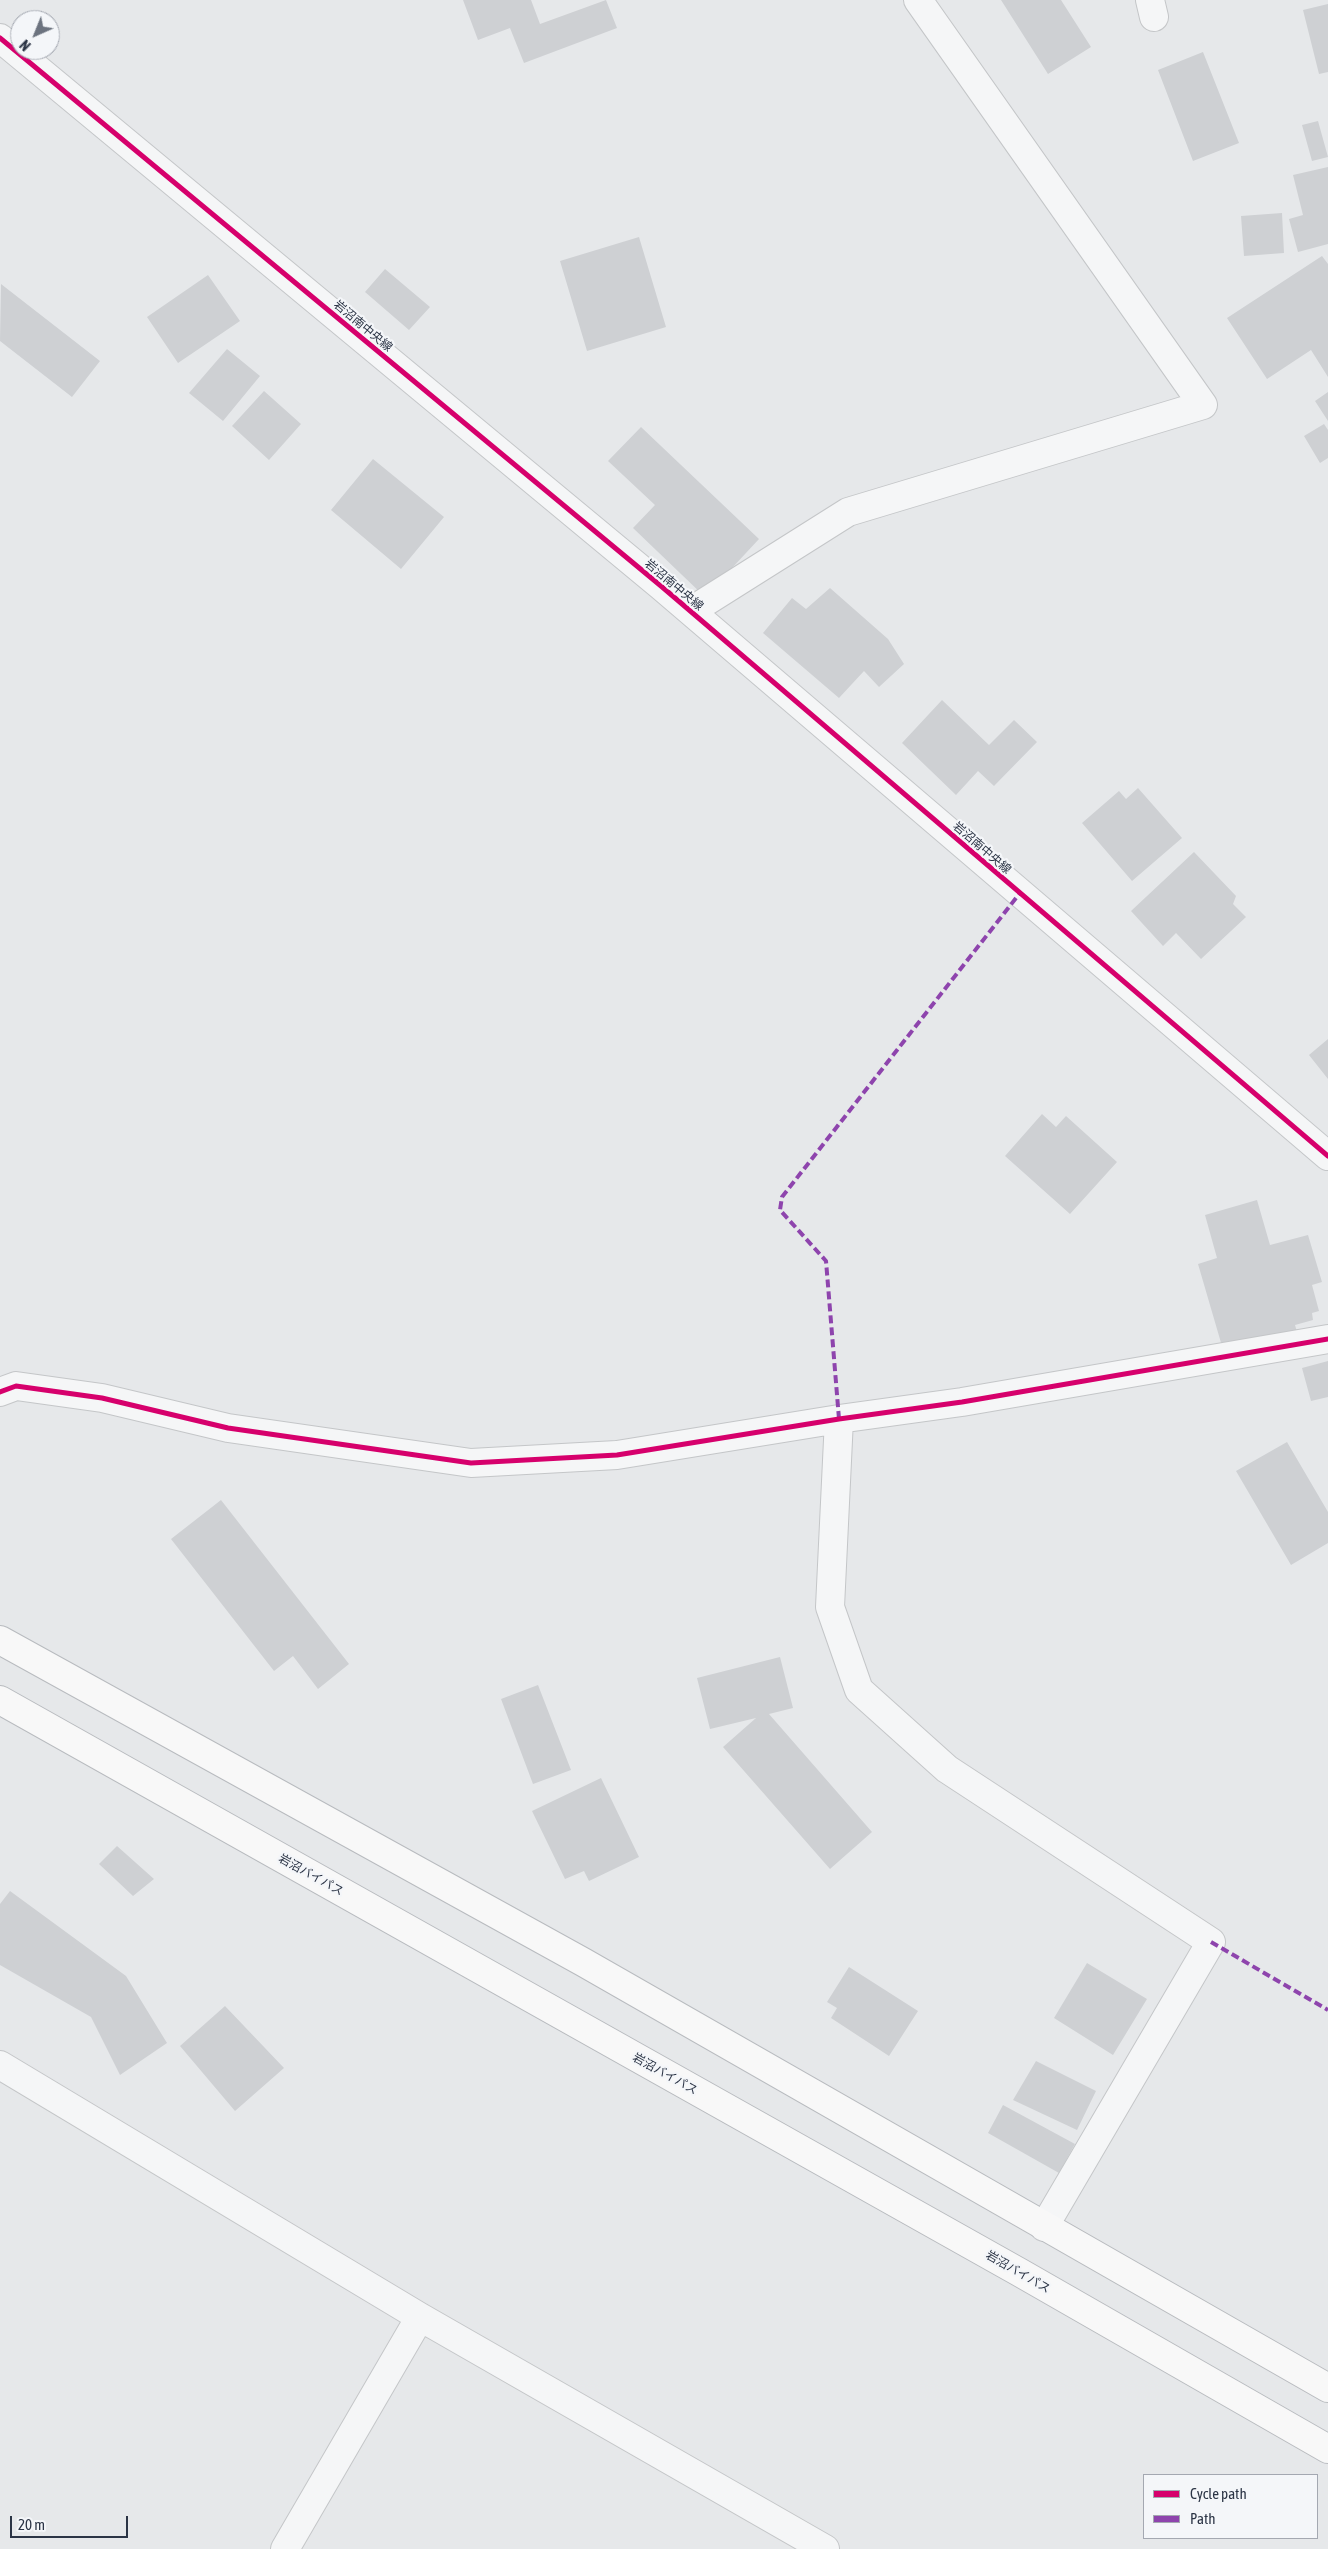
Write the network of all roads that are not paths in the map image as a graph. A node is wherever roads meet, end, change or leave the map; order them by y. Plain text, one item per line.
1 (918, 0) edge
2 (0, 38) edge
3 (691, 611) junction
4 (1328, 1156) edge
5 (1328, 1339) edge
6 (0, 1392) edge
7 (839, 1419) junction
8 (0, 1640) edge
9 (0, 1700) edge
10 (0, 2065) edge
11 (1044, 2227) junction
12 (420, 2317) junction
13 (1328, 2388) edge
14 (1328, 2449) edge
15 (285, 2549) edge
16 (825, 2549) edge

1 - 3 street
2 - 3 street, 岩沼南中央線
3 - 4 street, 岩沼南中央線
5 - 7 street
6 - 7 street
7 - 11 street
8 - 11 highway
9 - 14 highway, 岩沼バイパス
10 - 12 street
11 - 13 highway
12 - 15 street
12 - 16 street

